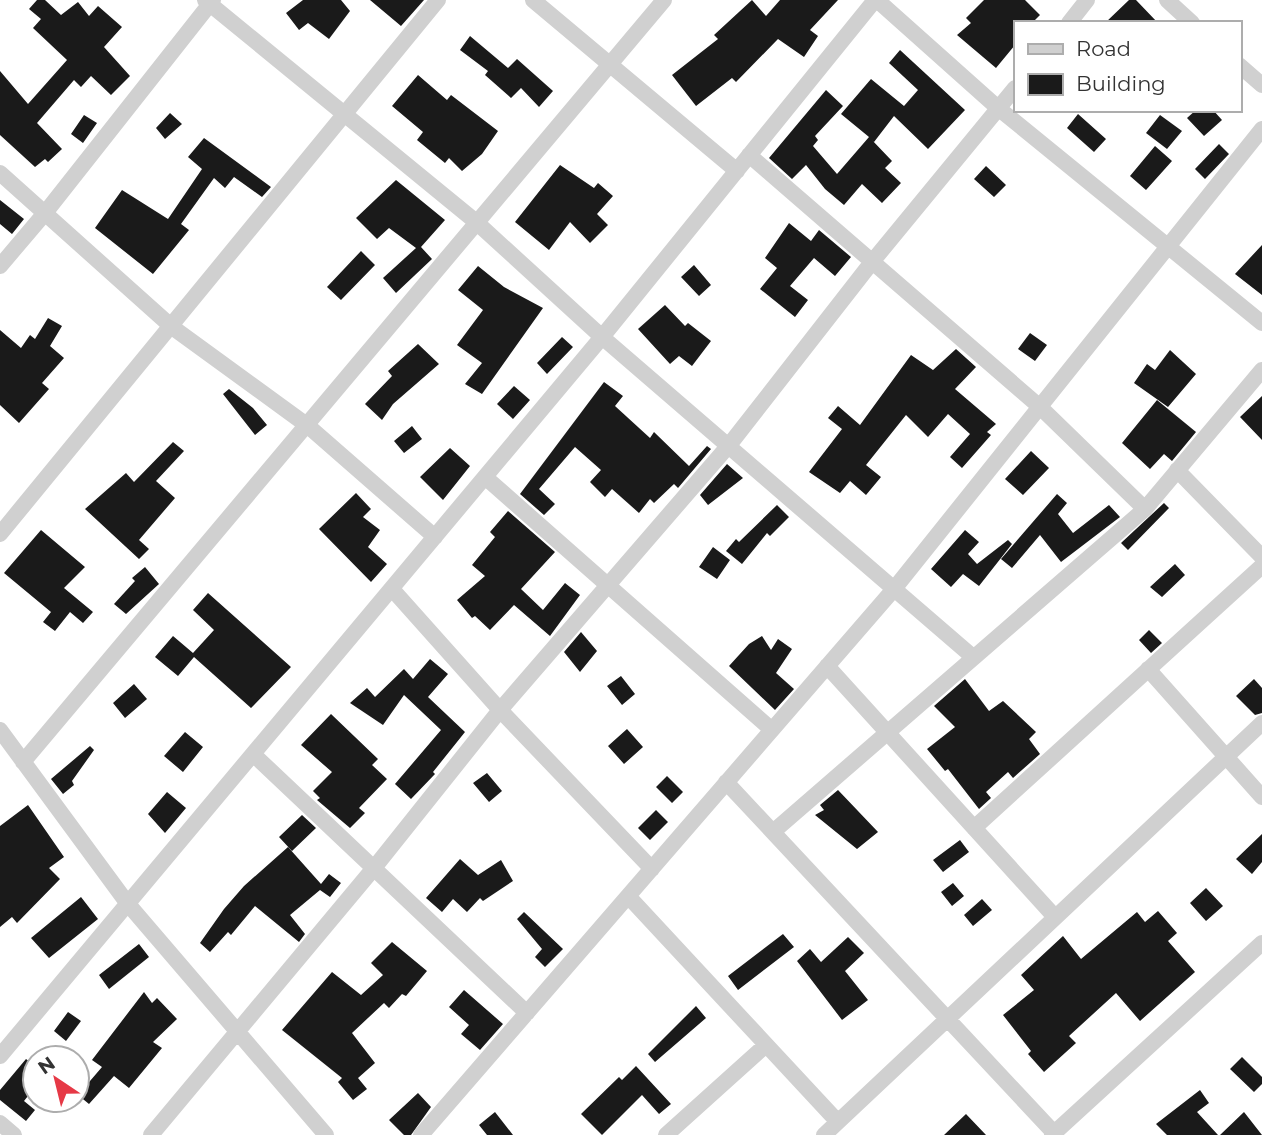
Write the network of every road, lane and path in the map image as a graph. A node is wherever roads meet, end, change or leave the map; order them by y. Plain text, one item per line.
1 (438, 0) edge
2 (533, 0) edge
3 (664, 0) edge
4 (876, 0) edge
5 (1087, 0) edge
6 (1167, 0) edge
7 (209, 1) edge
8 (1071, 21) edge
9 (1190, 21) edge
10 (612, 64) junction
11 (1241, 67) edge
12 (1262, 85) edge
13 (1014, 89) edge
14 (998, 108) junction
15 (345, 111) junction
16 (1262, 129) edge
17 (749, 155) junction
18 (737, 171) junction
19 (0, 173) edge
20 (45, 214) junction
21 (475, 221) junction
22 (1167, 247) junction
23 (872, 262) junction
24 (0, 266) edge
25 (1262, 323) edge
26 (172, 327) junction
27 (602, 337) junction
28 (1262, 370) edge
29 (1040, 407) junction
30 (308, 426) junction
31 (730, 444) junction
32 (1177, 470) junction
33 (485, 477) junction
34 (1145, 509) junction
35 (0, 534) edge
36 (435, 537) junction
37 (1262, 557) edge
38 (1262, 566) edge
39 (606, 584) junction
40 (391, 589) junction
41 (894, 589) junction
42 (974, 657) junction
43 (827, 666) junction
44 (1148, 670) junction
45 (500, 710) junction
46 (1262, 723) edge
47 (0, 730) edge
48 (772, 730) junction
49 (887, 732) junction
50 (254, 754) junction
51 (1225, 758) junction
52 (23, 762) junction
53 (726, 782) junction
54 (1262, 797) edge
55 (974, 828) junction
56 (774, 831) junction
57 (374, 868) junction
58 (652, 869) junction
59 (628, 896) junction
60 (128, 904) junction
61 (1055, 917) junction
62 (1262, 943) edge
63 (527, 1013) junction
64 (948, 1018) junction
65 (238, 1033) junction
66 (766, 1045) junction
67 (0, 1056) edge
68 (838, 1122) junction
69 (0, 1123) edge
70 (1054, 1134) edge
71 (14, 1135) edge
72 (151, 1135) edge
73 (326, 1135) edge
74 (421, 1135) edge
75 (666, 1135) edge
76 (824, 1135) edge

1 - 15 street
2 - 10 street
3 - 10 street
4 - 14 street
4 - 17 street
5 - 8 street
6 - 9 street
7 - 15 street
7 - 20 street
10 - 18 street
10 - 21 street
11 - 12 street
13 - 14 street
14 - 22 street
14 - 23 street
15 - 21 street
15 - 26 street
16 - 22 street
17 - 18 street
17 - 23 street
18 - 27 street
19 - 20 street
20 - 24 street
20 - 26 street
21 - 27 street
21 - 30 street
22 - 25 street
22 - 29 street
23 - 29 street
23 - 31 street
26 - 30 street
26 - 35 street
27 - 31 street
27 - 33 street
28 - 32 street
29 - 34 street
29 - 41 street
30 - 36 street
30 - 52 street
31 - 39 street
31 - 41 street
32 - 34 street
32 - 37 street
33 - 36 street
33 - 39 street
34 - 42 street
36 - 40 street
38 - 44 street
39 - 45 street
39 - 48 street
40 - 45 street
40 - 50 street
41 - 42 street
41 - 43 street
42 - 49 street
43 - 48 street
43 - 49 street
44 - 51 street
44 - 55 street
45 - 57 street
45 - 58 street
46 - 51 street
47 - 52 street
48 - 53 street
49 - 55 street
49 - 56 street
50 - 57 street
50 - 60 street
51 - 54 street
51 - 61 street
52 - 60 street
53 - 56 street
53 - 58 street
55 - 61 street
56 - 64 street
57 - 63 street
57 - 65 street
58 - 59 street
59 - 63 street
59 - 66 street
60 - 65 street
60 - 67 street
61 - 64 street
62 - 70 street
63 - 74 street
64 - 68 street
64 - 70 street
65 - 72 street
65 - 73 street
66 - 68 street
66 - 75 street
68 - 76 street
69 - 71 street

